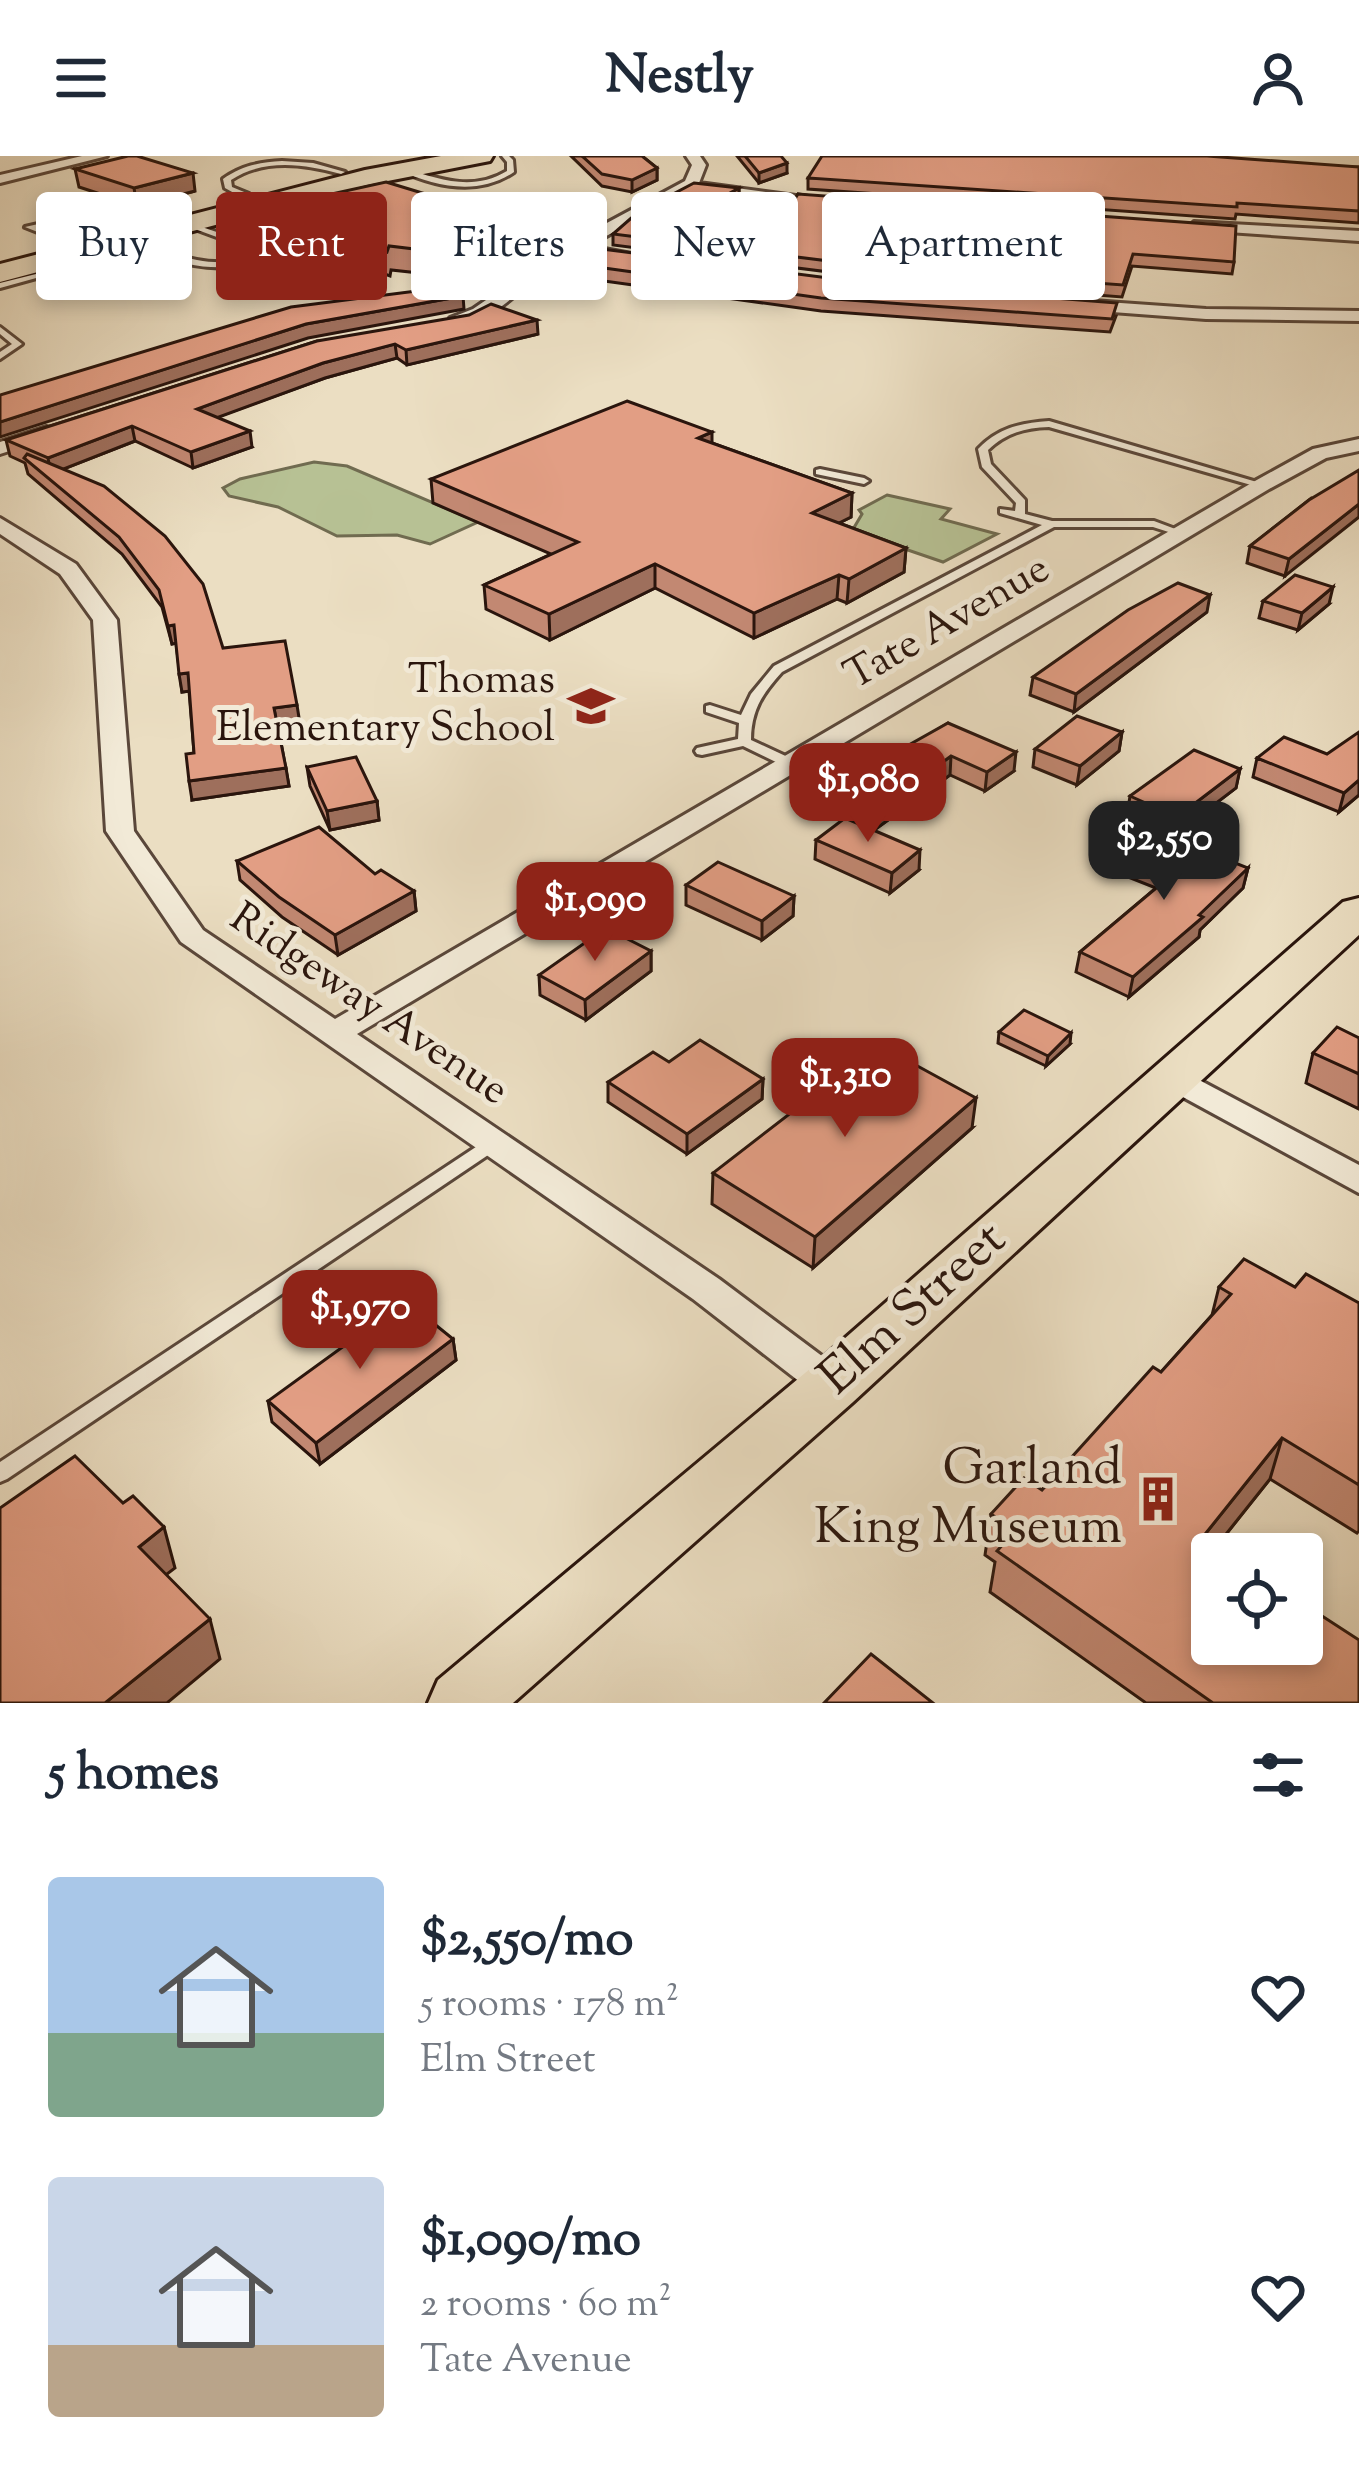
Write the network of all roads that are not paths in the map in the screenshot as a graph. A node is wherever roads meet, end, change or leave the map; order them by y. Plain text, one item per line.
1 (100, 156) edge
2 (481, 156) edge
3 (505, 156) edge
4 (693, 156) edge
5 (1206, 156) edge
6 (411, 163) edge
7 (1359, 164) edge
8 (0, 179) edge
9 (691, 184) junction
10 (473, 187) junction
11 (290, 192) edge
12 (303, 192) edge
13 (461, 192) edge
14 (822, 200) edge
15 (192, 224) edge
16 (607, 229) edge
17 (1188, 229) edge
18 (1359, 236) edge
19 (36, 254) edge
20 (36, 259) edge
21 (0, 260) edge
22 (192, 264) edge
23 (0, 273) edge
24 (36, 276) edge
25 (0, 286) edge
26 (503, 300) edge
27 (1065, 304) edge
28 (1359, 316) edge
29 (440, 326) edge
30 (0, 330) edge
31 (0, 356) edge
32 (68, 426) edge
33 (1359, 445) edge
34 (0, 448) edge
35 (820, 472) dead end
36 (864, 482) dead end
37 (1262, 485) junction
38 (1004, 511) dead end
39 (1020, 514) junction
40 (0, 524) edge
41 (1052, 524) junction
42 (1181, 533) junction
43 (710, 709) dead end
44 (743, 720) junction
45 (745, 742) junction
46 (702, 751) dead end
47 (788, 762) junction
48 (1359, 911) edge
49 (335, 1033) junction
50 (1171, 1076) junction
51 (494, 1142) junction
52 (1359, 1181) edge
53 (832, 1385) junction
54 (0, 1473) edge
55 (463, 1703) edge

1 - 8 street
2 - 6 highway
3 - 10 lane
4 - 9 street
5 - 7 highway
6 - 10 lane
6 - 11 highway
6 - 12 highway
9 - 14 street
9 - 16 street
10 - 13 lane
15 - 22 lane
17 - 18 street
19 - 21 highway
20 - 23 highway
24 - 25 lane
26 - 29 street
27 - 28 street
30 - 31 lane
32 - 34 street
33 - 37 street, Tate Avenue
35 - 36 lane
37 - 39 lane
37 - 42 street, Tate Avenue
38 - 39 lane
39 - 41 lane
40 - 49 street, Ridgeway Avenue
41 - 42 lane
41 - 44 lane
42 - 47 street, Tate Avenue
43 - 44 lane
44 - 45 lane
45 - 46 lane
45 - 47 lane
47 - 49 street, Tate Avenue
48 - 50 main road, Elm Street
49 - 51 street, Ridgeway Avenue
50 - 52 street
50 - 53 main road, Elm Street
51 - 53 street, Ridgeway Avenue
51 - 54 lane
53 - 55 main road, Elm Street

